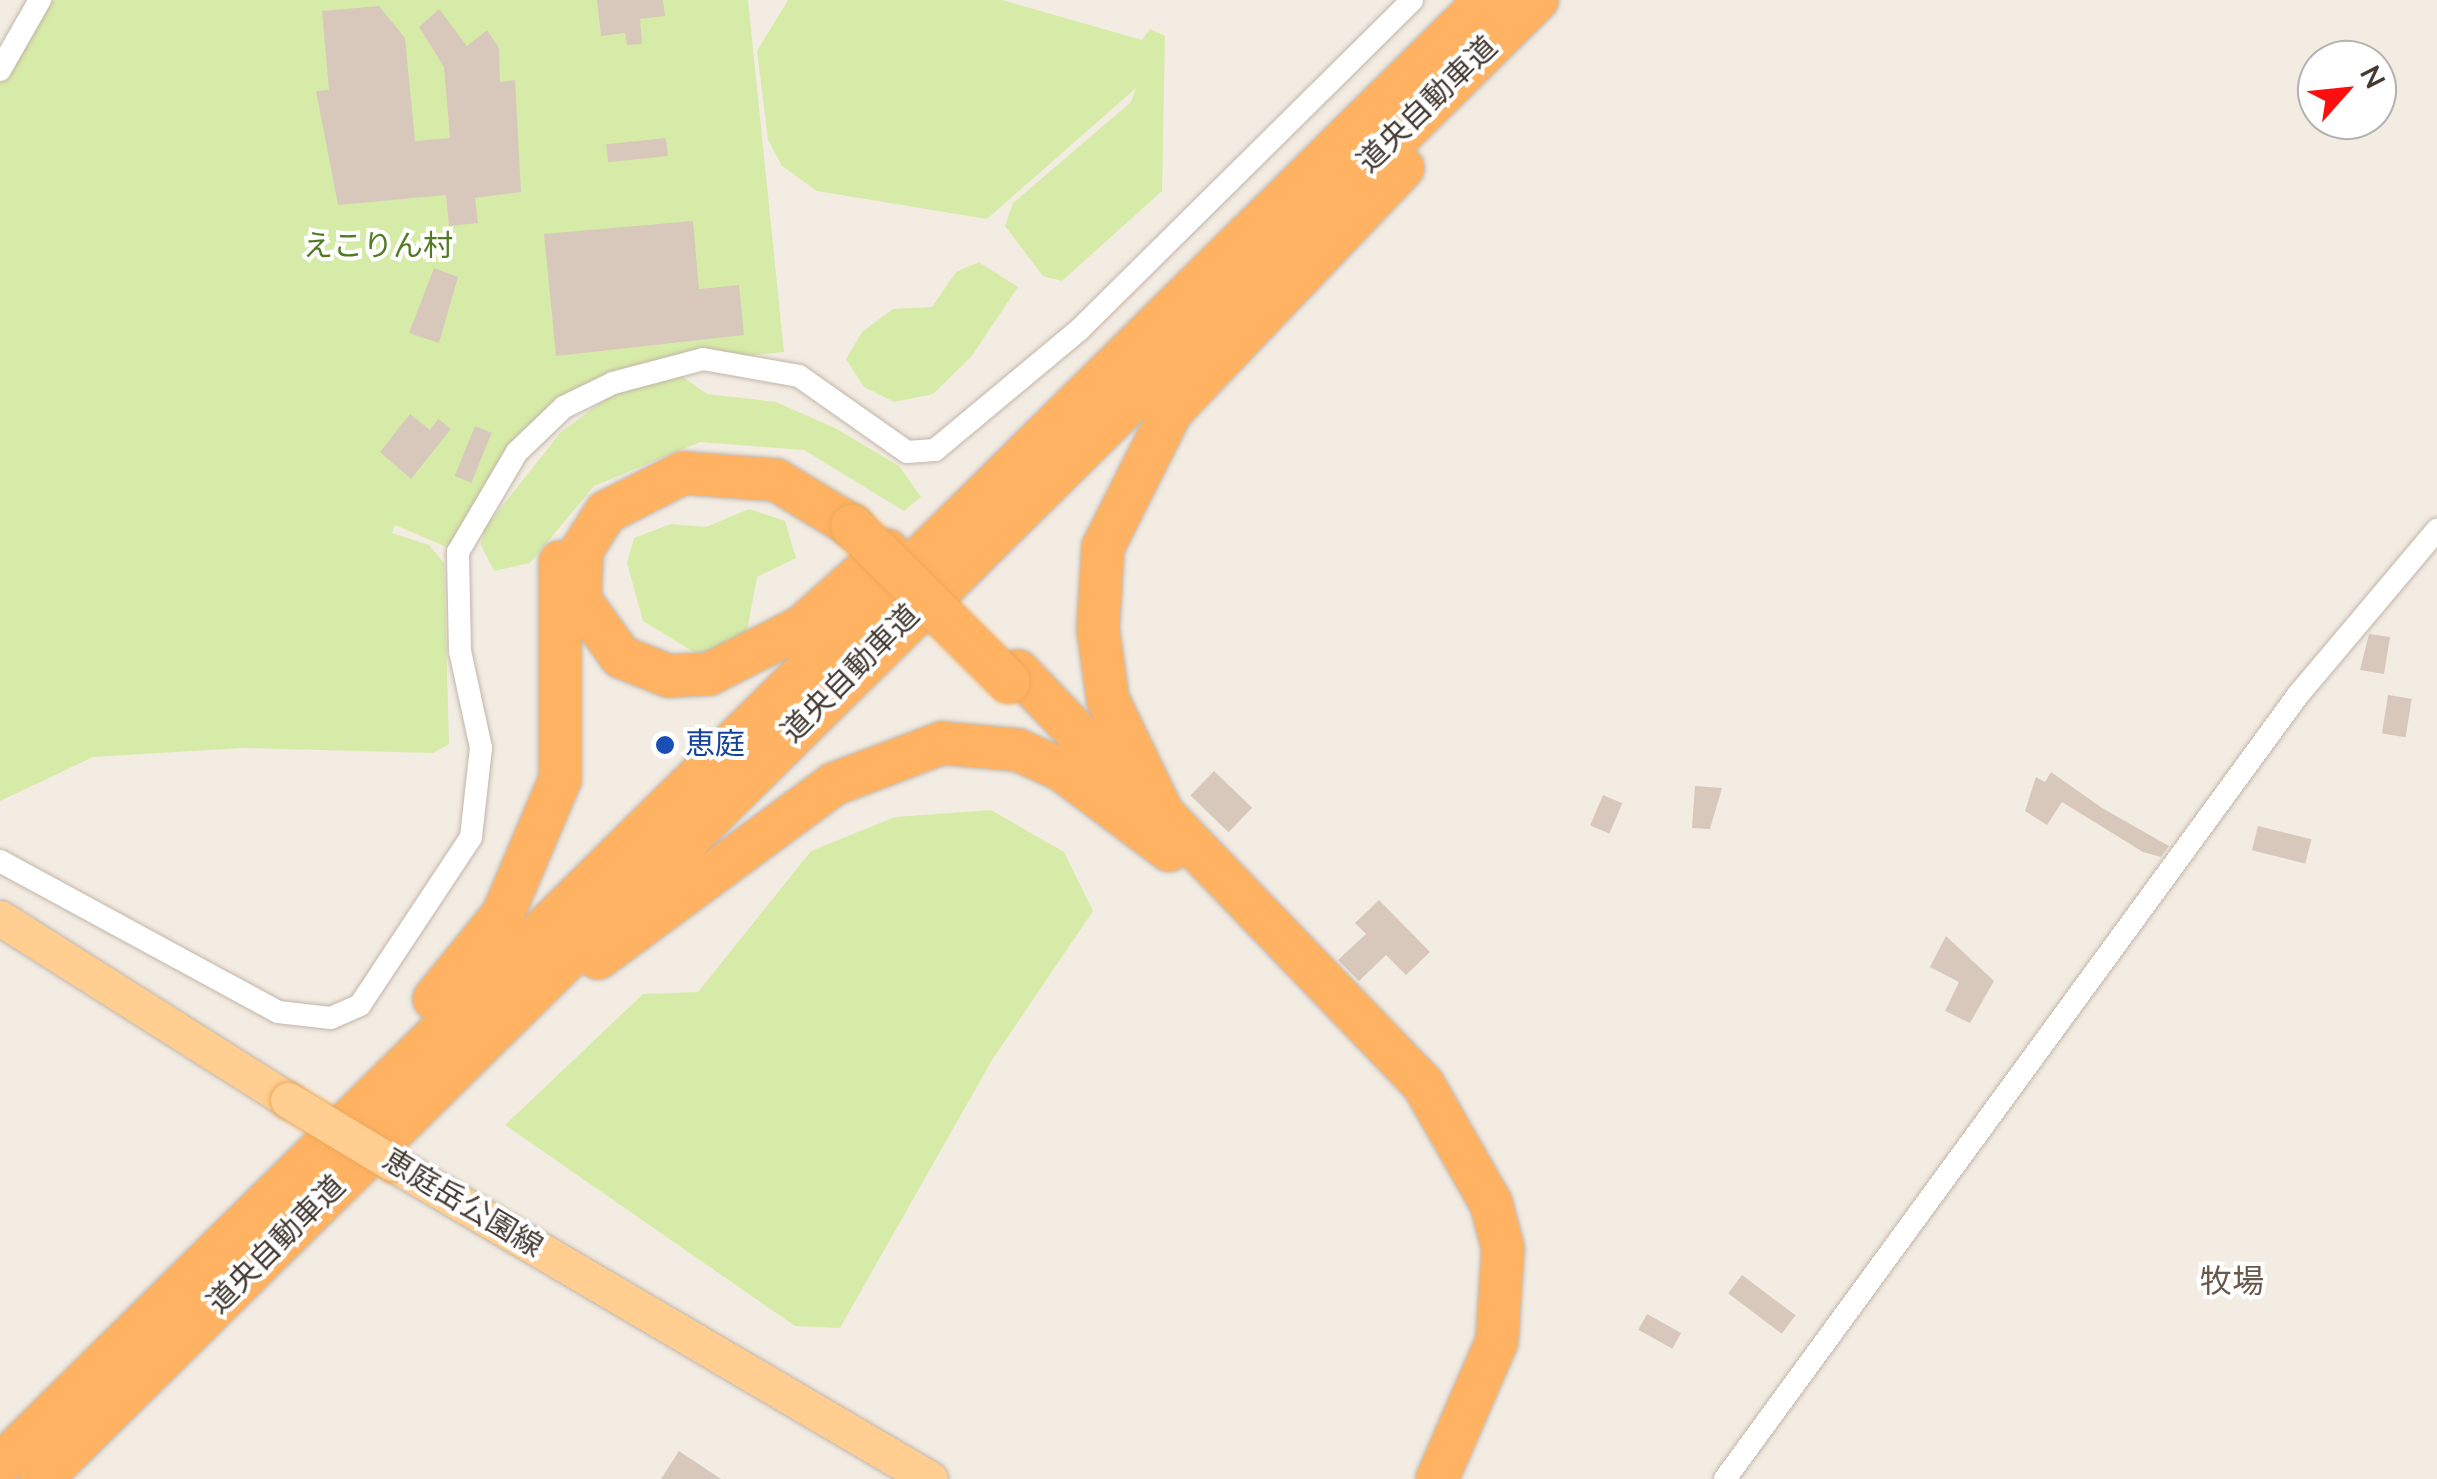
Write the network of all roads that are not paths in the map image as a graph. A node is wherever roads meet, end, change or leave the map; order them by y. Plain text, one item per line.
1 (40, 0) edge
2 (1412, 0) edge
3 (1537, 0) edge
4 (1561, 0) edge
5 (1481, 5) edge
6 (0, 70) edge
7 (858, 522) junction
8 (2437, 530) edge
9 (1155, 821) junction
10 (0, 861) edge
11 (0, 918) edge
12 (435, 1085) junction
13 (15, 1468) edge
14 (930, 1479) edge
15 (1437, 1479) edge
16 (1724, 1479) edge

1 - 6 street
2 - 10 street
3 - 12 highway, 道央自動車道
4 - 9 highway
5 - 7 highway
5 - 13 highway, 道央自動車道
7 - 9 highway, bridge
7 - 13 highway
8 - 16 street
9 - 12 highway
9 - 15 highway
11 - 14 main road, 恵庭岳公園線, bridge
12 - 13 highway, 道央自動車道

